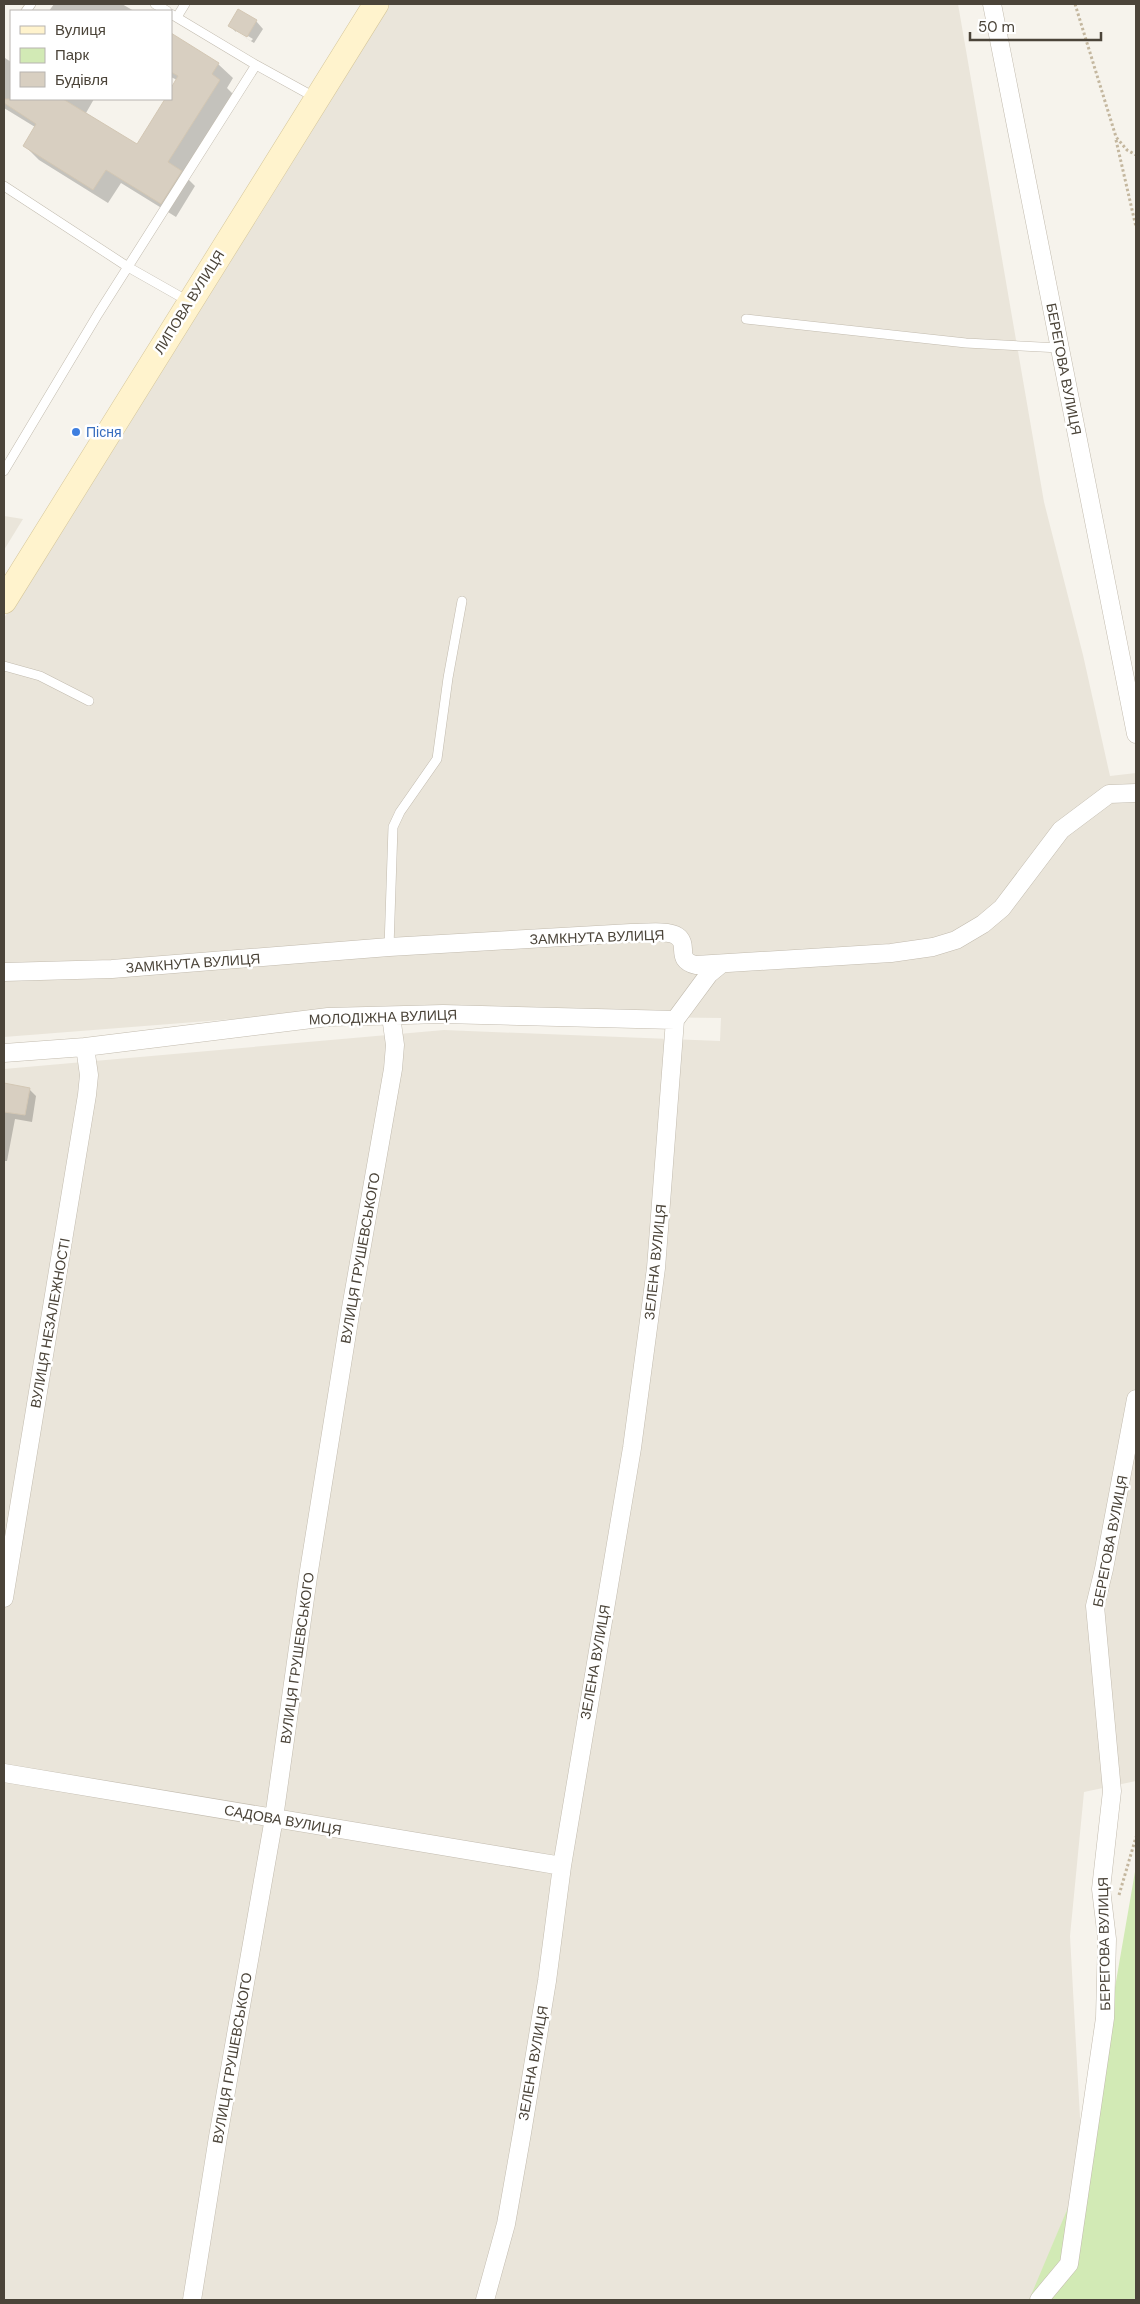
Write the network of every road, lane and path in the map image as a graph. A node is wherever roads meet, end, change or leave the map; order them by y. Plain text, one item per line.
1 (154, 4) edge
2 (185, 4) edge
3 (376, 4) edge
4 (992, 4) edge
5 (1075, 4) edge
6 (165, 10) edge
7 (174, 15) edge
8 (256, 65) junction
9 (317, 98) junction
10 (1116, 137) junction
11 (1136, 155) edge
12 (4, 186) edge
13 (1136, 227) edge
14 (128, 267) junction
15 (189, 302) junction
16 (746, 319) dead end
17 (1060, 348) junction
18 (4, 471) edge
19 (4, 601) edge
20 (462, 601) dead end
21 (4, 666) edge
22 (89, 701) dead end
23 (1136, 734) edge
24 (1136, 792) edge
25 (389, 947) junction
26 (720, 965) junction
27 (4, 972) edge
28 (391, 1016) junction
29 (675, 1020) junction
30 (85, 1047) junction
31 (4, 1053) edge
32 (1136, 1399) edge
33 (4, 1598) edge
34 (4, 1773) edge
35 (274, 1818) junction
36 (1136, 1837) edge
37 (562, 1866) junction
38 (1118, 1902) dead end
39 (192, 2300) edge
40 (485, 2300) edge
41 (1039, 2300) edge

1 - 6 lane
2 - 7 lane
3 - 9 street, ЛИПОВА ВУЛИЦЯ
4 - 17 street, БЕРЕГОВА ВУЛИЦЯ
5 - 10 path
7 - 8 lane
8 - 9 lane
8 - 14 lane
9 - 15 street, ЛИПОВА ВУЛИЦЯ
10 - 11 path
10 - 13 path
12 - 14 lane
14 - 15 lane
14 - 18 lane
15 - 19 street, ЛИПОВА ВУЛИЦЯ
16 - 17 lane
17 - 23 street, БЕРЕГОВА ВУЛИЦЯ
20 - 25 lane
21 - 22 lane
24 - 26 street, ЗАМКНУТА ВУЛИЦЯ
25 - 26 street, ЗАМКНУТА ВУЛИЦЯ
25 - 27 street, ЗАМКНУТА ВУЛИЦЯ
26 - 29 street
28 - 29 street, МОЛОДІЖНА ВУЛИЦЯ
28 - 30 street, МОЛОДІЖНА ВУЛИЦЯ
28 - 35 street, ВУЛИЦЯ ГРУШЕВСЬКОГО
29 - 37 street, ЗЕЛЕНА ВУЛИЦЯ
30 - 31 street, МОЛОДІЖНА ВУЛИЦЯ
30 - 33 street, ВУЛИЦЯ НЕЗАЛЕЖНОСТІ
32 - 41 street, БЕРЕГОВА ВУЛИЦЯ
34 - 35 street, САДОВА ВУЛИЦЯ
35 - 37 street, САДОВА ВУЛИЦЯ
35 - 39 street, ВУЛИЦЯ ГРУШЕВСЬКОГО
36 - 38 path
37 - 40 street, ЗЕЛЕНА ВУЛИЦЯ

